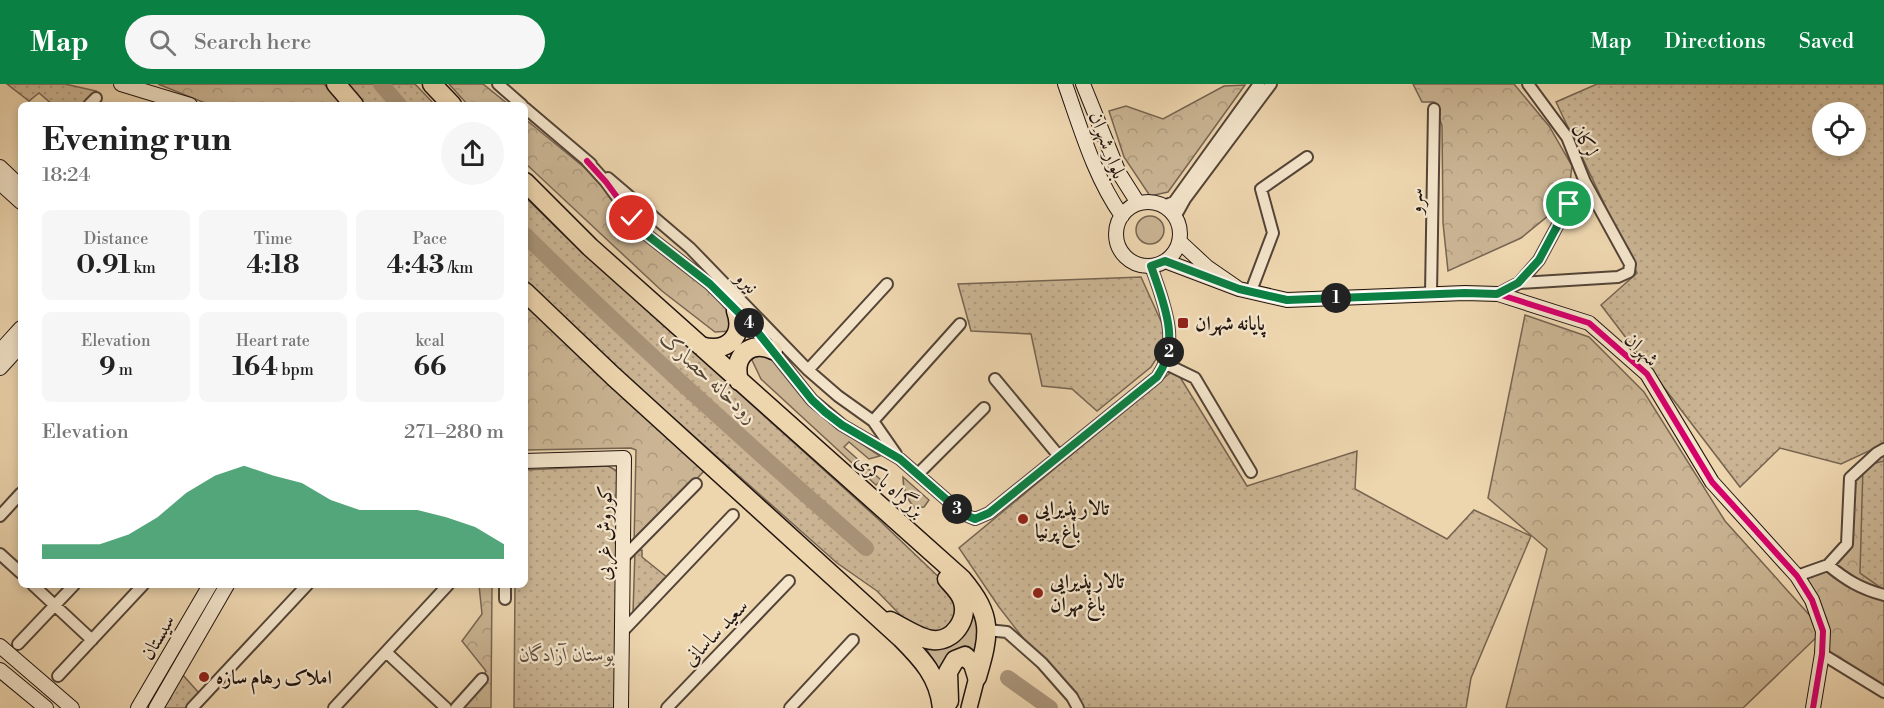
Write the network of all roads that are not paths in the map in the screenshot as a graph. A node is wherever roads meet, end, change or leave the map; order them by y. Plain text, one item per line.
1 (122, 84) edge
2 (336, 84) edge
3 (432, 84) edge
4 (498, 84) edge
5 (1065, 84) edge
6 (1083, 84) edge
7 (1259, 84) edge
8 (1271, 84) edge
9 (1528, 84) edge
10 (180, 102) edge
11 (351, 102) edge
12 (449, 102) edge
13 (519, 102) edge
14 (528, 109) edge
15 (1434, 109) dead end
16 (1307, 157) dead end
17 (587, 161) junction
18 (0, 167) edge
19 (18, 182) edge
20 (1584, 182) junction
21 (0, 183) edge
22 (528, 185) edge
23 (18, 199) edge
24 (1138, 203) junction
25 (1164, 206) junction
26 (1122, 216) junction
27 (1175, 217) junction
28 (672, 231) junction
29 (1179, 241) junction
30 (660, 245) junction
31 (1165, 261) junction
32 (1151, 266) junction
33 (1518, 283) junction
34 (886, 285) dead end
35 (1245, 290) junction
36 (1431, 294) junction
37 (1497, 294) junction
38 (528, 295) edge
39 (736, 311) junction
40 (960, 324) dead end
41 (18, 331) edge
42 (701, 346) junction
43 (18, 348) edge
44 (773, 350) junction
45 (0, 351) edge
46 (1166, 364) junction
47 (0, 368) edge
48 (808, 370) junction
49 (995, 379) dead end
50 (739, 381) junction
51 (838, 396) junction
52 (984, 408) dead end
53 (825, 412) junction
54 (873, 421) junction
55 (1884, 449) edge
56 (1059, 456) junction
57 (900, 459) junction
58 (528, 461) edge
59 (1251, 472) dead end
60 (918, 474) junction
61 (696, 484) dead end
62 (18, 496) edge
63 (734, 515) dead end
64 (0, 516) edge
65 (901, 525) junction
66 (0, 554) edge
67 (623, 558) junction
68 (1828, 565) junction
69 (18, 570) edge
70 (1797, 576) junction
71 (789, 581) dead end
72 (36, 588) edge
73 (71, 588) edge
74 (140, 588) edge
75 (208, 588) edge
76 (225, 588) edge
77 (304, 588) edge
78 (441, 588) edge
79 (505, 588) edge
80 (1884, 595) edge
81 (505, 599) dead end
82 (55, 605) junction
83 (873, 612) junction
84 (987, 630) junction
85 (622, 632) junction
86 (92, 640) junction
87 (853, 640) dead end
88 (18, 644) dead end
89 (0, 646) edge
90 (386, 652) junction
91 (1822, 654) junction
92 (0, 670) edge
93 (58, 676) dead end
94 (977, 677) junction
95 (482, 679) dead end
96 (1884, 692) edge
97 (46, 708) edge
98 (72, 708) edge
99 (138, 708) edge
100 (156, 708) edge
101 (192, 708) edge
102 (334, 708) edge
103 (446, 708) edge
104 (456, 708) edge
105 (621, 708) edge
106 (667, 708) edge
107 (790, 708) edge
108 (942, 708) edge
109 (947, 708) edge
110 (969, 708) edge
111 (1078, 708) edge
112 (1813, 708) edge

1 - 10 street
2 - 11 highway
3 - 12 highway
4 - 13 street, نیرو
5 - 26 street, بلوار شهران
6 - 24 street, بلوار شهران
7 - 25 street
8 - 27 street
9 - 20 street, لرکان
14 - 17 street, نیرو
15 - 36 street, سرو
16 - 35 street
17 - 28 street, نیرو
17 - 30 street, نیرو
18 - 19 street
20 - 33 street, لرکان
20 - 33 street
21 - 23 street
22 - 42 highway, بزرگراه باکری
24 - 25 street
24 - 26 street
25 - 27 street
26 - 32 street
27 - 29 street
28 - 30 street
28 - 48 street, نیرو
29 - 31 street
29 - 35 street
30 - 39 street, نیرو
31 - 32 street
31 - 35 street
32 - 46 street
33 - 37 street, لرکان
34 - 48 street
35 - 36 street, شهران
36 - 37 street, شهران
37 - 70 street, شهران
38 - 83 highway
39 - 42 highway
39 - 44 street, نیرو
40 - 54 street
41 - 45 street
42 - 50 highway, بزرگراه باکری
43 - 47 street
44 - 50 highway
44 - 53 street, نیرو
46 - 56 street
46 - 59 street
48 - 51 street, نیرو
49 - 56 street
50 - 65 highway, بزرگراه باکری
51 - 53 street
51 - 54 street, نیرو
52 - 60 street
53 - 57 street, نیرو
54 - 57 street, نیرو
55 - 68 street
56 - 60 street, نیرو
57 - 60 street, نیرو
58 - 67 street, کوروش غربی
61 - 67 street
62 - 64 street
63 - 85 street
65 - 83 highway
65 - 84 highway, بزرگراه باکری
66 - 69 street
67 - 85 street, کوروش غربی
68 - 70 street
68 - 80 street
70 - 91 street, شهران
71 - 106 street, سعید ساسانی
72 - 82 street
73 - 82 street
74 - 86 street
75 - 99 street, سیستان
76 - 100 street, سیستان
77 - 101 street
78 - 90 street
79 - 81 street
82 - 86 street
82 - 88 street
83 - 108 highway
84 - 94 highway, بزرگراه باکری
84 - 111 street
85 - 105 street, کوروش غربی
86 - 93 street
87 - 107 street
89 - 98 street
90 - 102 street
90 - 103 street
91 - 96 street
91 - 112 street, شهران
92 - 97 street
94 - 109 highway
94 - 110 main road
95 - 104 street

